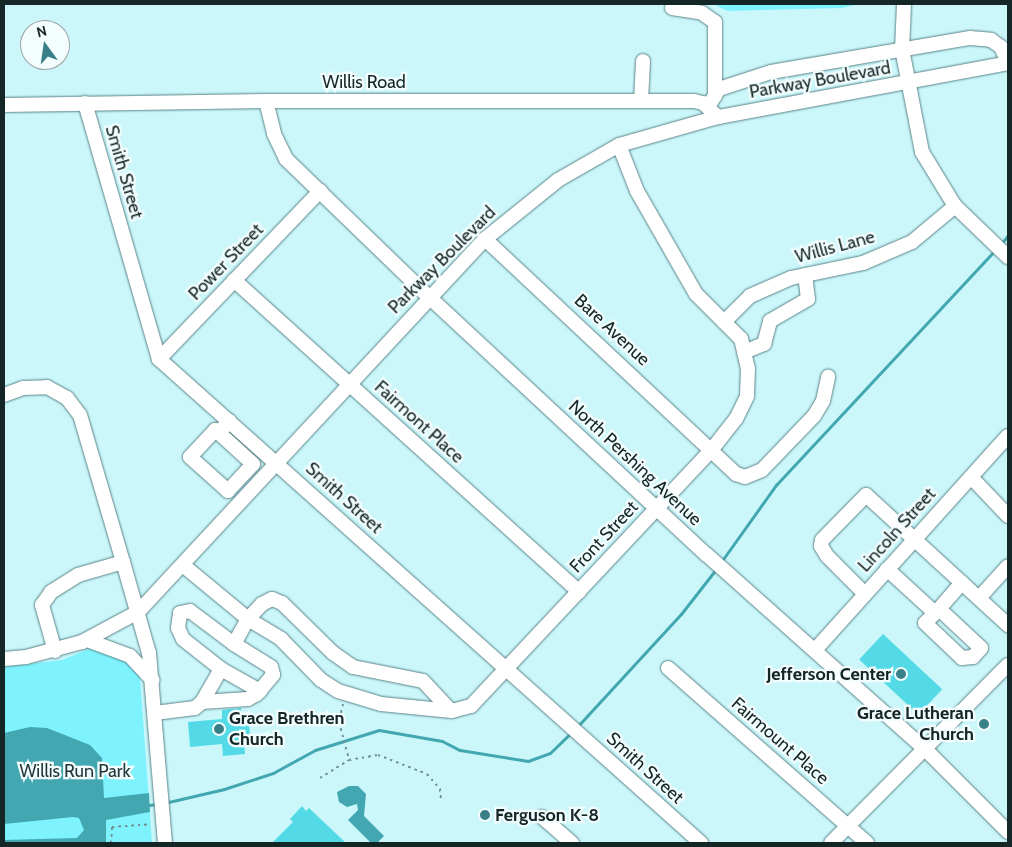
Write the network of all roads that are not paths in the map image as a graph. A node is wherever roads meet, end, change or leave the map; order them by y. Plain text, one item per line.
1 (904, 4) edge
2 (672, 8) dead end
3 (902, 49) junction
4 (643, 62) dead end
5 (1008, 63) edge
6 (907, 83) junction
7 (266, 100) junction
8 (641, 101) junction
9 (85, 103) junction
10 (4, 105) edge
11 (713, 107) junction
12 (619, 145) junction
13 (320, 192) junction
14 (955, 206) junction
15 (485, 239) junction
16 (1008, 257) edge
17 (806, 275) junction
18 (234, 280) junction
19 (428, 297) junction
20 (724, 322) junction
21 (744, 352) junction
22 (159, 359) junction
23 (828, 377) dead end
24 (348, 382) junction
25 (4, 394) edge
26 (229, 421) junction
27 (219, 433) junction
28 (1008, 436) edge
29 (257, 446) junction
30 (713, 448) junction
31 (248, 463) junction
32 (276, 463) junction
33 (971, 477) junction
34 (262, 479) junction
35 (231, 488) junction
36 (244, 499) junction
37 (657, 507) junction
38 (1008, 516) edge
39 (915, 538) junction
40 (123, 562) junction
41 (184, 566) junction
42 (1008, 566) edge
43 (888, 569) junction
44 (962, 583) junction
45 (579, 592) junction
46 (865, 594) junction
47 (979, 598) junction
48 (138, 612) junction
49 (248, 619) junction
50 (1008, 625) edge
51 (87, 640) junction
52 (234, 644) junction
53 (55, 650) junction
54 (815, 650) junction
55 (4, 659) edge
56 (1008, 665) edge
57 (507, 668) junction
58 (668, 668) dead end
59 (221, 669) junction
60 (152, 680) junction
61 (260, 692) junction
62 (202, 702) junction
63 (450, 710) junction
64 (155, 713) junction
65 (924, 748) junction
66 (542, 817) dead end
67 (848, 826) junction
68 (1008, 832) edge
69 (166, 843) edge
70 (572, 843) edge
71 (701, 843) edge
72 (831, 843) edge
73 (866, 843) edge

1 - 3 street
2 - 11 street
3 - 5 street
3 - 6 street
3 - 11 street
4 - 8 street
5 - 6 street, Parkway Boulevard
6 - 11 street, Parkway Boulevard
6 - 14 street
7 - 8 street, Willis Road
7 - 9 street, Willis Road
7 - 13 street, North Pershing Avenue
8 - 11 street, Willis Road
9 - 10 street, Willis Road
9 - 22 street, Smith Street
11 - 12 street, Parkway Boulevard
12 - 15 street, Parkway Boulevard
12 - 20 street, Front Street
13 - 18 street, Power Street
13 - 19 street, North Pershing Avenue
14 - 16 street
14 - 17 street, Willis Lane
15 - 19 street, Parkway Boulevard
15 - 30 street, Bare Avenue
17 - 20 street, Willis Lane
17 - 21 street
18 - 22 street, Power Street
18 - 24 street, Fairmont Place
19 - 24 street, Parkway Boulevard
19 - 37 street, North Pershing Avenue
20 - 21 street, Front Street
21 - 30 street, Front Street
22 - 26 street, Smith Street
23 - 30 street, Bare Avenue
24 - 32 street, Parkway Boulevard
24 - 45 street, Fairmont Place
25 - 40 street
26 - 27 street
26 - 29 street, Smith Street
27 - 31 street
27 - 35 street
28 - 33 street, Lincoln Street
29 - 31 street
29 - 32 street, Smith Street
30 - 37 street, Front Street
31 - 34 street
31 - 35 street
32 - 34 street, Parkway Boulevard
32 - 57 street, Smith Street
33 - 38 street
33 - 39 street, Lincoln Street
34 - 36 street, Parkway Boulevard
35 - 36 street
36 - 41 street, Parkway Boulevard
37 - 45 street, Front Street
37 - 54 street, North Pershing Avenue
39 - 43 street, Lincoln Street
39 - 44 street
39 - 46 street
40 - 48 street
40 - 53 street
41 - 48 street, Parkway Boulevard
41 - 49 street
42 - 47 street
43 - 44 street
43 - 46 street, Lincoln Street
44 - 47 street
45 - 57 street, Front Street
46 - 54 street, Lincoln Street
47 - 50 street
48 - 51 street, Parkway Boulevard
48 - 60 street
49 - 52 street
49 - 63 street
49 - 63 street
51 - 53 street, Parkway Boulevard
51 - 60 street
52 - 59 street
52 - 61 street
53 - 55 street, Parkway Boulevard
54 - 65 street, North Pershing Avenue
56 - 65 street
57 - 63 street, Front Street
57 - 71 street, Smith Street
58 - 67 street, Fairmount Place
59 - 61 street
59 - 62 street
60 - 64 street
61 - 62 street
62 - 64 street
64 - 69 street
65 - 67 street
65 - 68 street, North Pershing Avenue
66 - 70 street
67 - 72 street
67 - 73 street, Fairmount Place

